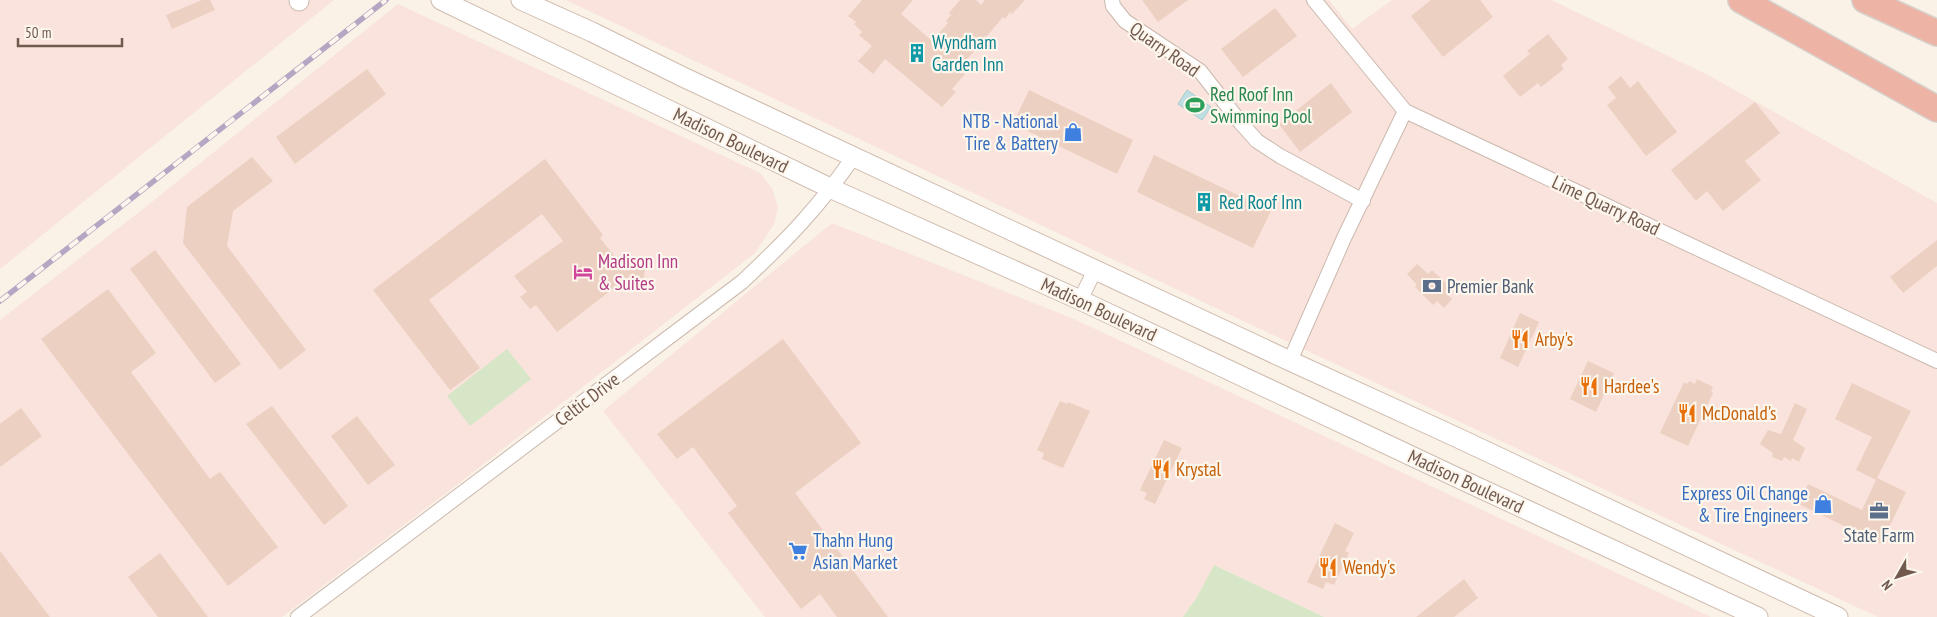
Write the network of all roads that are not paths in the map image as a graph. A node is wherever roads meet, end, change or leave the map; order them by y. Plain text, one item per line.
1 (441, 0) edge
2 (521, 0) edge
3 (531, 0) edge
4 (1112, 0) edge
5 (1314, 0) edge
6 (1741, 0) edge
7 (1865, 0) edge
8 (551, 15) junction
9 (1937, 33) edge
10 (1842, 56) junction
11 (1937, 100) edge
12 (1937, 109) edge
13 (1405, 111) junction
14 (854, 156) junction
15 (832, 189) junction
16 (1363, 201) junction
17 (1095, 270) junction
18 (1080, 300) junction
19 (1290, 361) junction
20 (1937, 361) edge
21 (298, 617) edge
22 (1758, 617) edge
23 (1838, 617) edge

1 - 15 main road, Madison Boulevard
2 - 8 main road, Madison Boulevard
3 - 8 main road
4 - 16 street, Quarry Road
5 - 13 street, Lime Quarry Road
6 - 10 highway
7 - 9 highway
8 - 14 main road, Madison Boulevard
10 - 11 highway
10 - 12 highway
13 - 16 street
13 - 20 street, Lime Quarry Road
14 - 15 street, Celtic Drive
14 - 17 main road, Madison Boulevard
15 - 18 main road, Madison Boulevard
15 - 21 street, Celtic Drive
16 - 19 street
17 - 18 street
17 - 19 main road, Madison Boulevard
18 - 22 main road, Madison Boulevard
19 - 23 main road, Madison Boulevard

